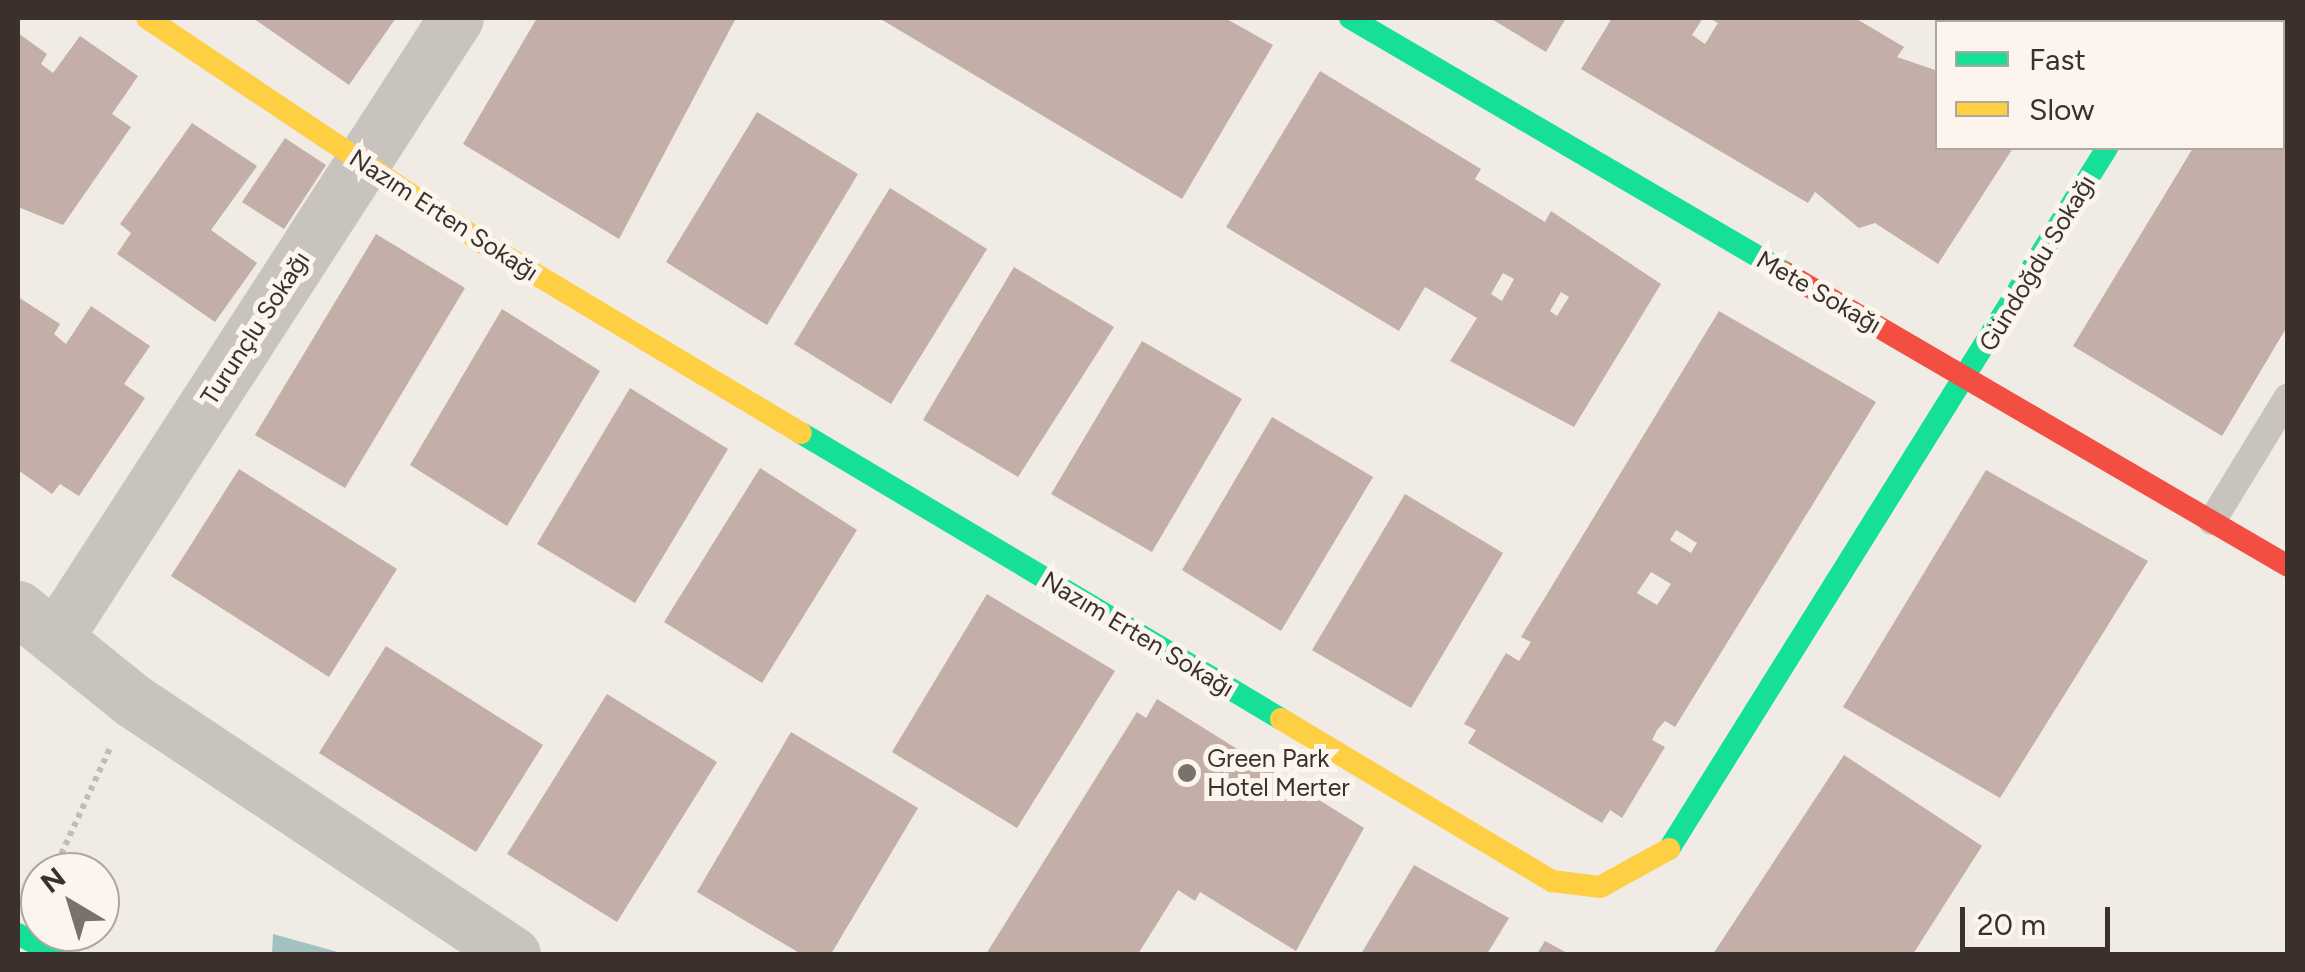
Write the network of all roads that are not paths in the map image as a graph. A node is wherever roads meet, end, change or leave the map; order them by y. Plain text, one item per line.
1 (147, 18) edge
2 (456, 18) edge
3 (1350, 18) edge
4 (2106, 150) edge
5 (362, 162) junction
6 (1968, 378) junction
7 (2288, 397) edge
8 (2212, 521) junction
9 (2288, 566) edge
10 (36, 623) edge
11 (18, 934) edge
12 (54, 954) edge
13 (514, 954) edge

1 - 5 street, Nazım Erten Sokağı
2 - 5 street, Turunçlu Sokağı
3 - 6 street, Mete Sokağı
4 - 6 street, Gündoğdu Sokağı
5 - 6 street, Nazım Erten Sokağı
5 - 10 street, Turunçlu Sokağı
6 - 8 street, Mete Sokağı
7 - 8 lane
8 - 9 street, Mete Sokağı
10 - 13 street, Turunçlu Sokağı
11 - 12 street

